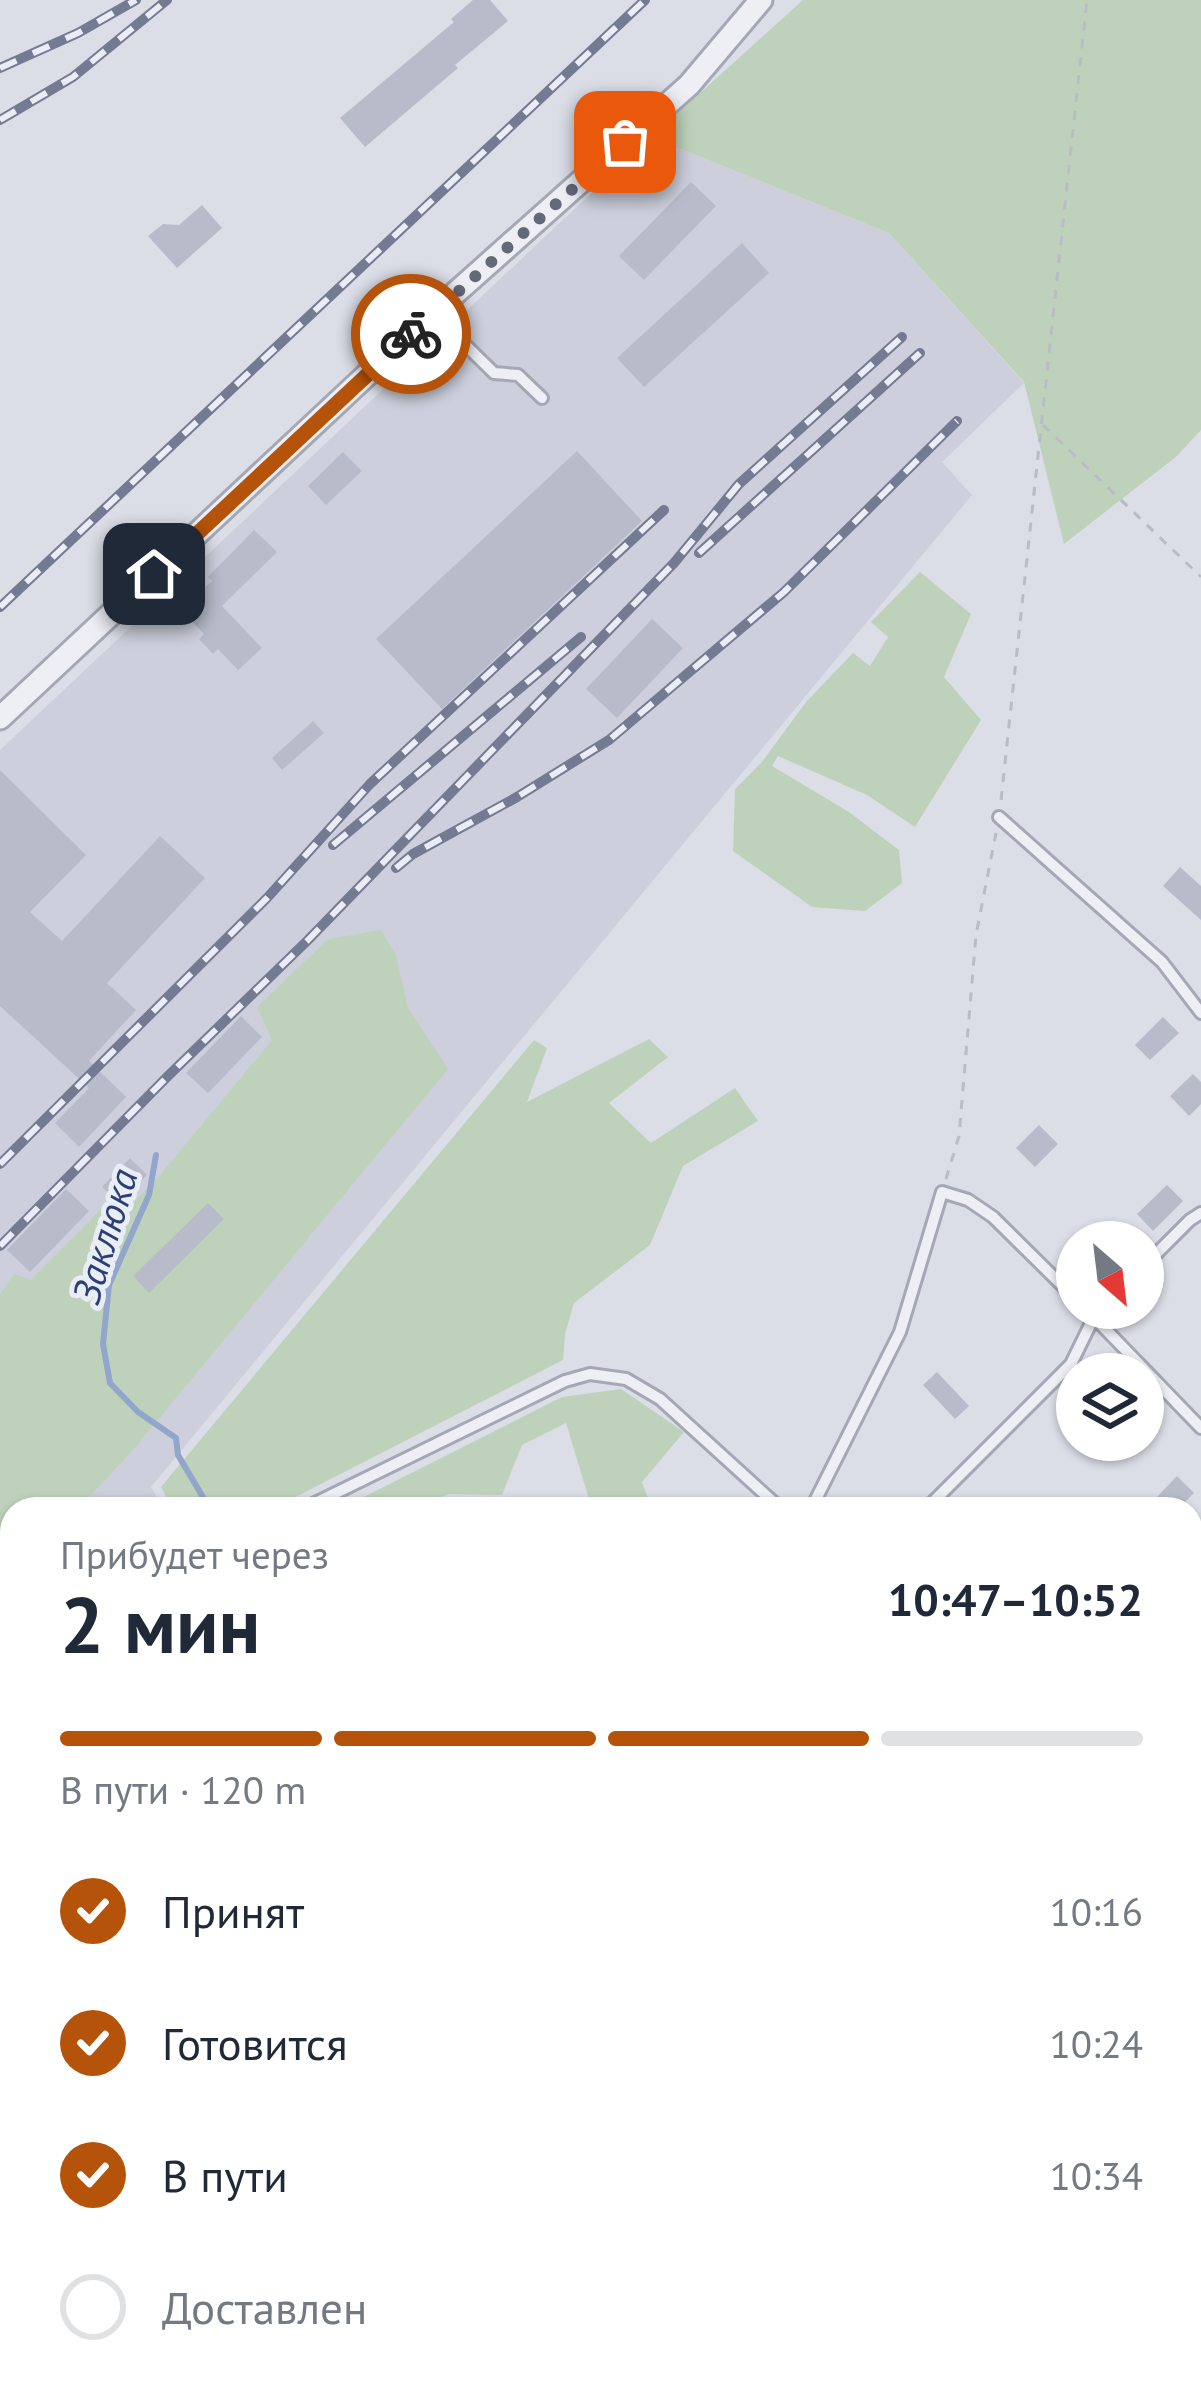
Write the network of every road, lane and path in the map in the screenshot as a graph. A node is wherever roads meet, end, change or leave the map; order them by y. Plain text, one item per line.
1 (761, 0) edge
2 (1087, 0) edge
3 (433, 313) junction
4 (542, 398) dead end
5 (1042, 423) junction
6 (1201, 577) edge
7 (0, 718) edge
8 (999, 817) junction
9 (1201, 1013) edge
10 (942, 1192) junction
11 (1201, 1213) edge
12 (1164, 1247) edge
13 (1056, 1279) edge
14 (1086, 1329) edge
15 (1110, 1329) edge
16 (1201, 1428) edge
17 (328, 1497) edge
18 (768, 1497) edge
19 (817, 1497) edge
20 (938, 1497) edge

1 - 3 street
2 - 5 path
3 - 4 lane
3 - 7 street
5 - 6 path
5 - 8 path
8 - 9 lane
8 - 10 path
10 - 13 lane
10 - 19 lane
11 - 12 lane
14 - 20 lane
15 - 16 lane
17 - 18 lane

